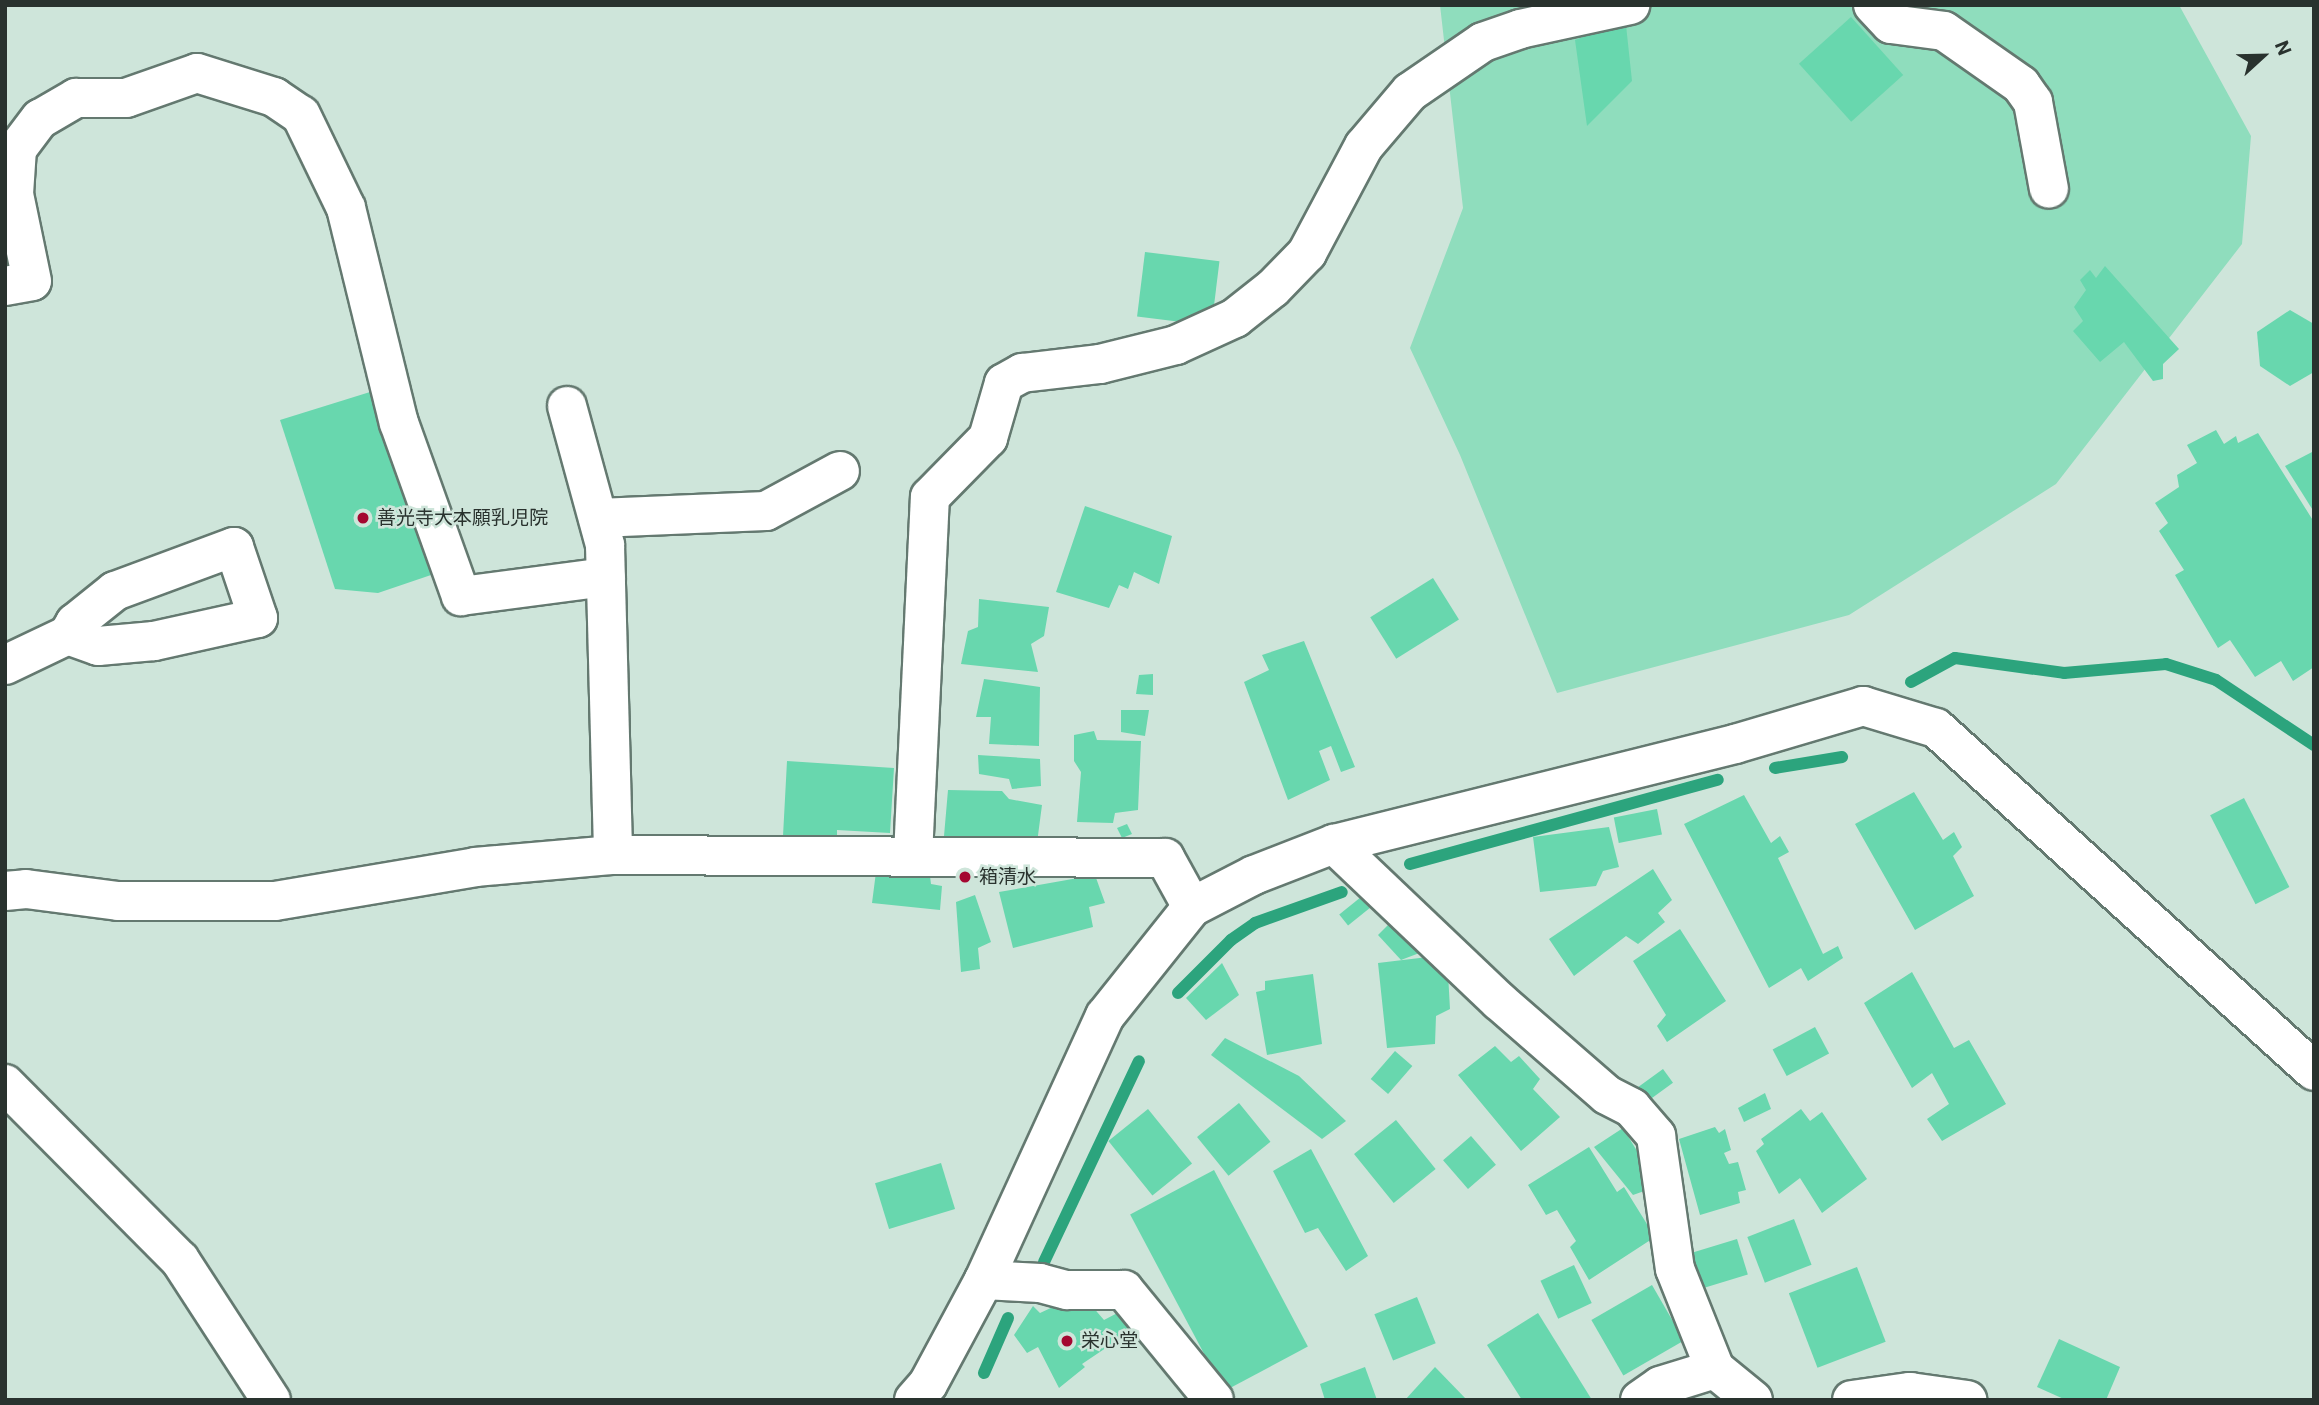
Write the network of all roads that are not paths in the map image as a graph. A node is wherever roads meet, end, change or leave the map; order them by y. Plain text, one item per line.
1 (1630, 5) edge
2 (1874, 5) edge
3 (2049, 189) dead end
4 (5, 286) edge
5 (567, 406) dead end
6 (840, 471) dead end
7 (598, 518) junction
8 (606, 577) junction
9 (68, 635) dead end
10 (5, 665) edge
11 (1334, 844) junction
12 (613, 855) junction
13 (913, 856) junction
14 (5, 891) edge
15 (1192, 907) junction
16 (2314, 1071) edge
17 (5, 1084) edge
18 (984, 1280) junction
19 (1715, 1369) junction
20 (271, 1400) edge
21 (914, 1400) edge
22 (1214, 1400) edge
23 (1640, 1400) edge
24 (1754, 1400) edge
25 (1852, 1400) edge
26 (1967, 1400) edge

1 - 13 street
2 - 3 street
4 - 8 street
5 - 7 street
6 - 7 street
7 - 8 street
8 - 12 street
9 - 10 street
11 - 15 street
11 - 16 street
11 - 19 street
12 - 13 street
12 - 14 street
13 - 15 street
15 - 18 street
17 - 20 street
18 - 21 street
18 - 22 street
19 - 23 street
19 - 24 street
25 - 26 street

